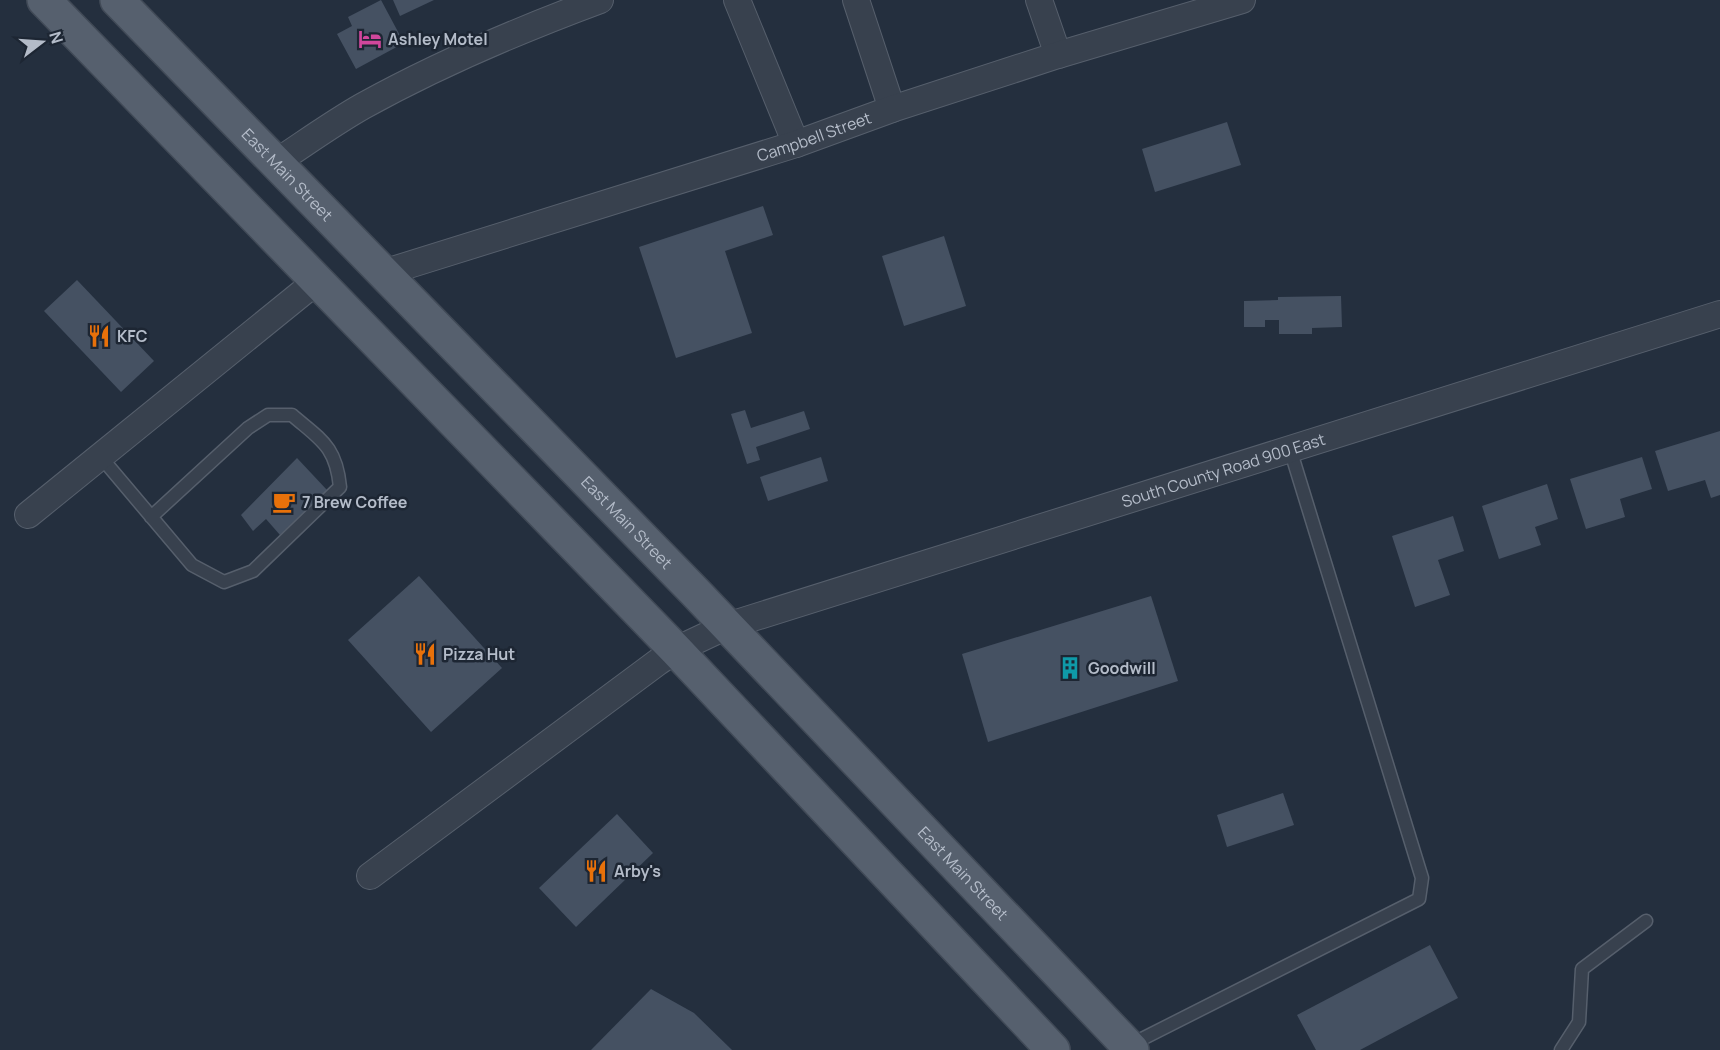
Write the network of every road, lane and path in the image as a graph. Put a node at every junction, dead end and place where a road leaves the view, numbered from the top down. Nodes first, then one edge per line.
1 (44, 0) edge
2 (117, 0) edge
3 (600, 0) edge
4 (737, 0) edge
5 (856, 0) edge
6 (1039, 0) edge
7 (1242, 0) edge
8 (1058, 55) junction
9 (892, 109) junction
10 (796, 144) junction
11 (275, 163) junction
12 (383, 273) junction
13 (318, 280) junction
14 (1720, 314) edge
15 (1290, 449) junction
16 (100, 456) junction
17 (28, 515) dead end
18 (151, 517) junction
19 (727, 626) junction
20 (676, 650) junction
21 (370, 876) dead end
22 (1646, 921) dead end
23 (1125, 1049) edge
24 (1053, 1050) edge
25 (1561, 1050) edge

1 - 13 main road
2 - 11 main road, East Main Street
3 - 11 street
4 - 10 street
5 - 9 street
6 - 8 street
7 - 8 street, Campbell Street
8 - 9 street, Campbell Street
9 - 10 street, Campbell Street
10 - 12 street, Campbell Street
11 - 12 main road, East Main Street
12 - 19 main road, East Main Street
13 - 16 street
13 - 20 main road
14 - 15 street, South County Road 900 East
15 - 19 street, South County Road 900 East
15 - 23 lane
16 - 17 street
16 - 18 lane
18 - 18 lane
19 - 20 street, South County Road 900 East
19 - 23 main road, East Main Street
20 - 21 street, South County Road 900 East
20 - 24 main road
22 - 25 lane

